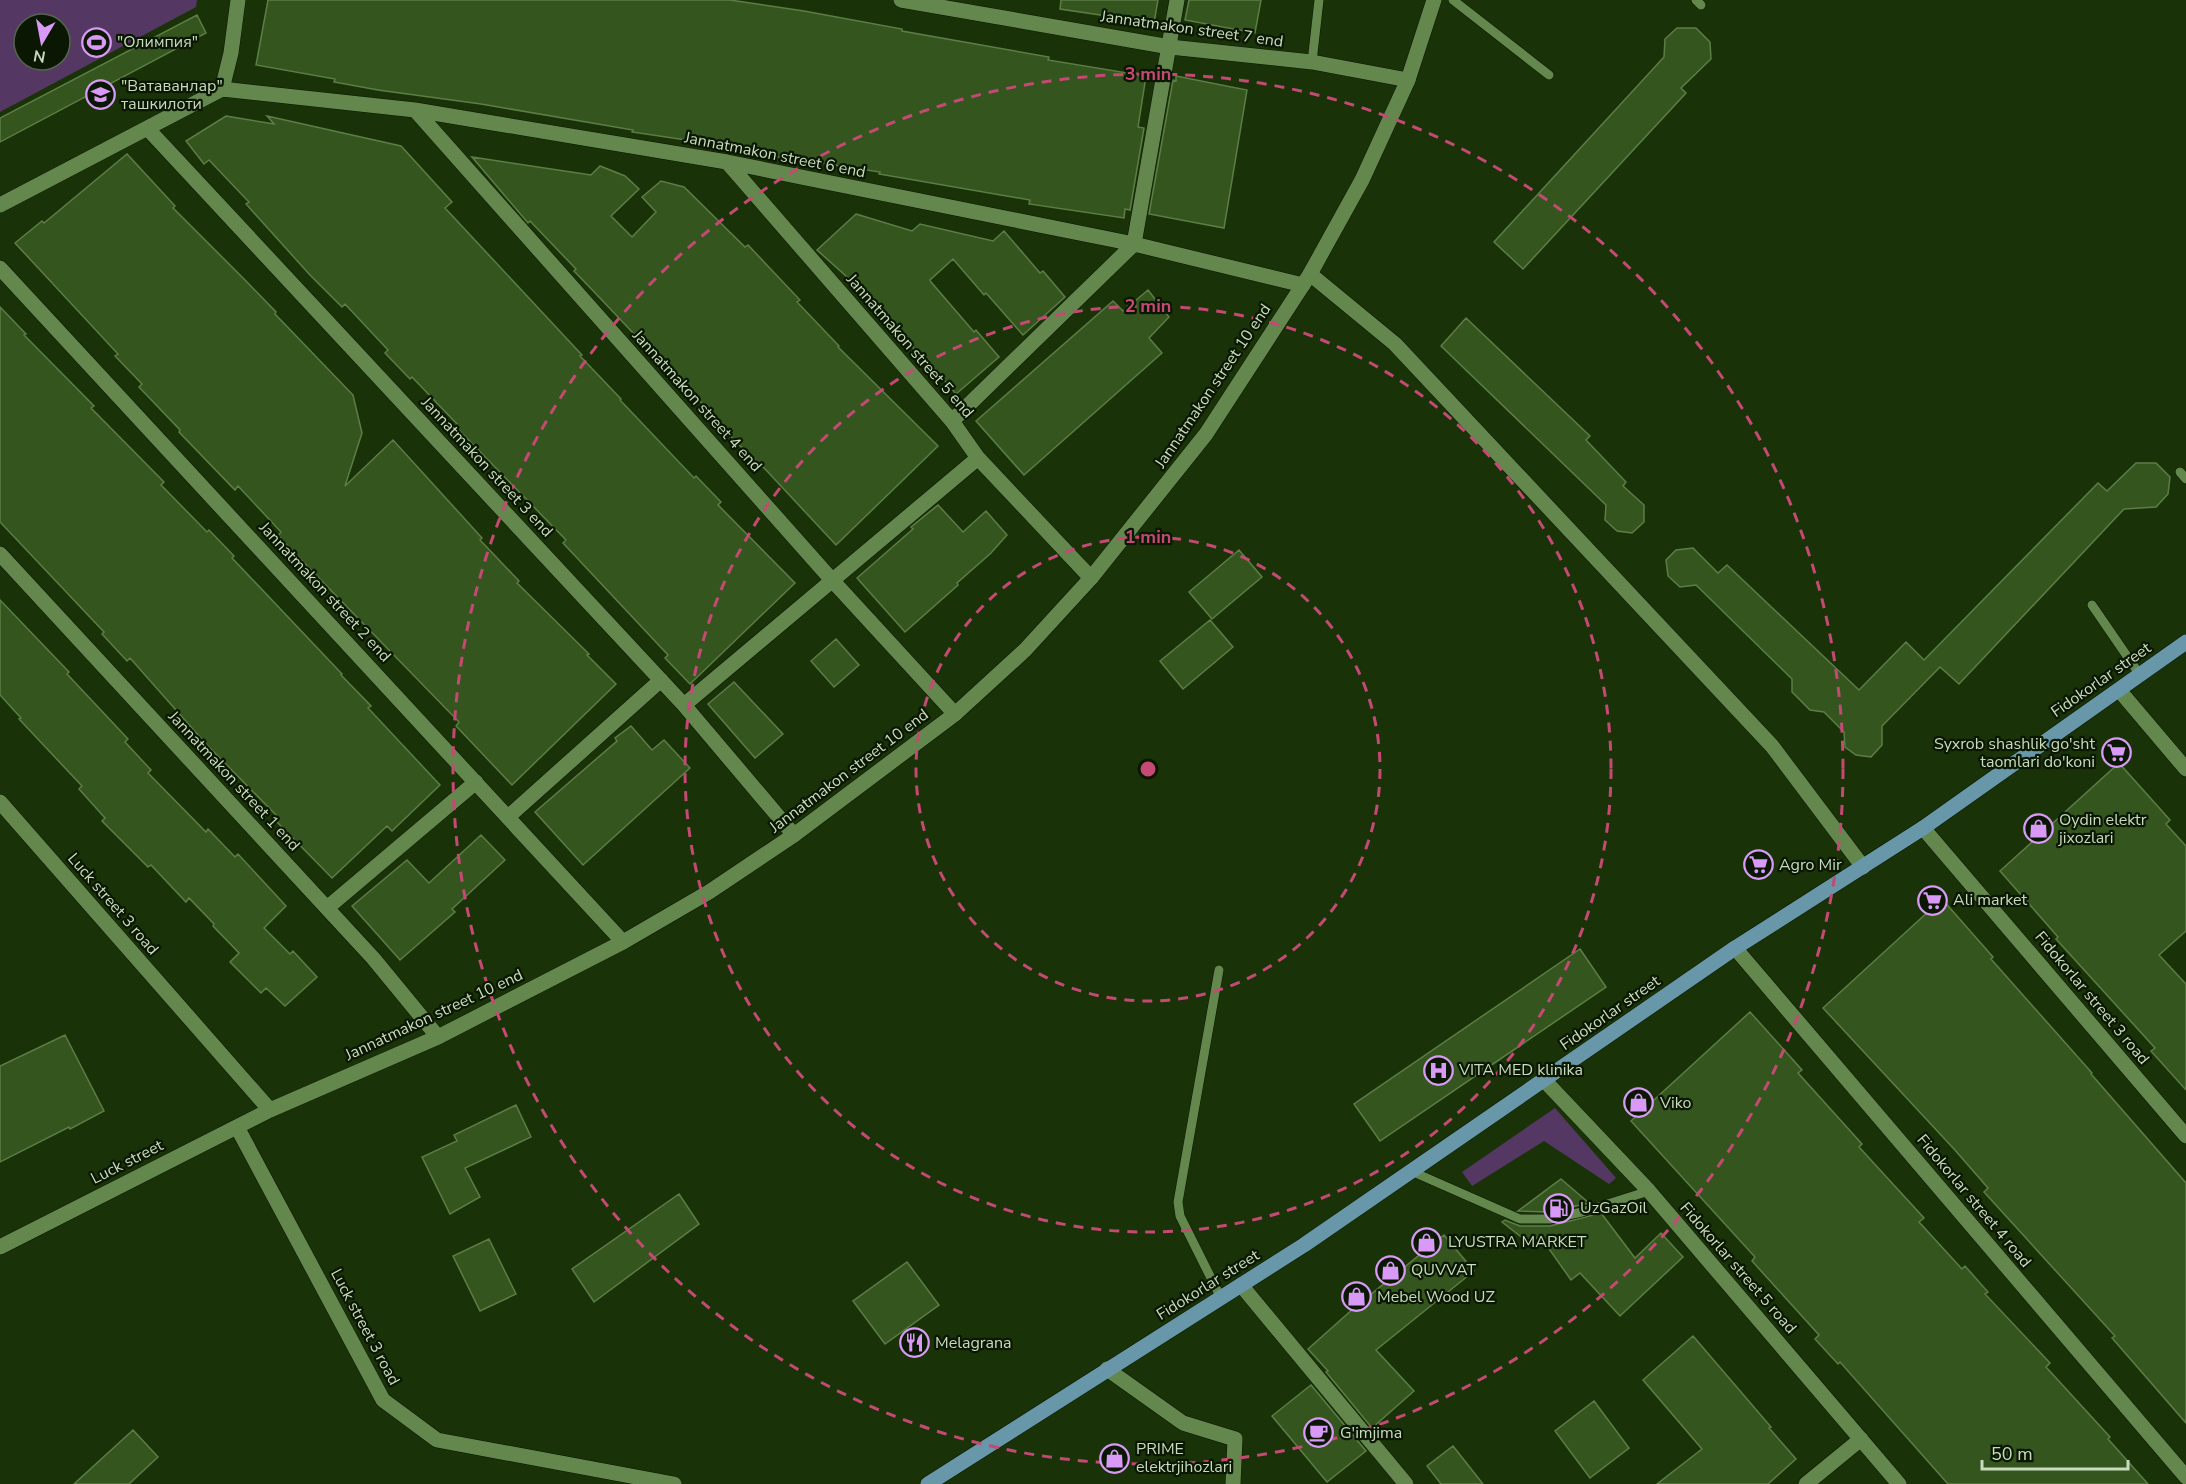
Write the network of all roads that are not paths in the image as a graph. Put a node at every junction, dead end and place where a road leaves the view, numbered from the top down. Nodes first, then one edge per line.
1 (238, 0) edge
2 (901, 0) edge
3 (1178, 0) edge
4 (1318, 0) edge
5 (1434, 0) edge
6 (1454, 0) edge
7 (1170, 47) junction
8 (1312, 62) junction
9 (1549, 75) dead end
10 (1408, 80) junction
11 (222, 89) junction
12 (415, 110) junction
13 (147, 128) junction
14 (727, 162) junction
15 (0, 205) edge
16 (1134, 244) junction
17 (0, 267) edge
18 (1307, 279) junction
19 (952, 421) junction
20 (978, 458) junction
21 (0, 554) edge
22 (1091, 578) junction
23 (831, 579) junction
24 (2092, 605) dead end
25 (2186, 642) edge
26 (2140, 675) junction
27 (661, 680) junction
28 (2119, 690) junction
29 (684, 705) junction
30 (955, 714) junction
31 (2186, 769) edge
32 (476, 782) junction
33 (0, 802) edge
34 (508, 817) junction
35 (1923, 828) junction
36 (794, 836) junction
37 (1863, 867) junction
38 (327, 908) junction
39 (623, 942) junction
40 (1735, 948) junction
41 (1219, 970) dead end
42 (438, 1036) junction
43 (1544, 1080) junction
44 (270, 1110) junction
45 (237, 1127) junction
46 (2186, 1136) edge
47 (1411, 1172) junction
48 (1649, 1191) junction
49 (0, 1247) edge
50 (1241, 1285) junction
51 (1221, 1298) junction
52 (1107, 1369) junction
53 (1861, 1439) junction
54 (2186, 1477) edge
55 (674, 1484) edge
56 (928, 1484) edge
57 (1233, 1484) edge
58 (1406, 1484) edge
59 (1806, 1484) edge
60 (1899, 1484) edge

1 - 11 street
2 - 7 street, Jannatmakon street 7 end
3 - 7 street
4 - 8 lane
5 - 10 street, Jannatmakon street 10 end
6 - 9 lane
7 - 8 street, Jannatmakon street 7 end
7 - 16 street
8 - 10 street, Jannatmakon street 7 end
10 - 18 street, Jannatmakon street 10 end
11 - 12 street, Jannatmakon street 6 end
11 - 13 street
12 - 14 street, Jannatmakon street 6 end
12 - 23 street, Jannatmakon street 4 end
13 - 15 street
13 - 27 street, Jannatmakon street 3 end
14 - 16 street, Jannatmakon street 6 end
14 - 19 street, Jannatmakon street 5 end
16 - 18 street, Jannatmakon street 6 end
16 - 19 street
17 - 32 street, Jannatmakon street 2 end
18 - 22 street, Jannatmakon street 10 end
18 - 37 street
19 - 20 street, Jannatmakon street 5 end
20 - 22 street, Jannatmakon street 5 end
20 - 23 street
21 - 38 street, Jannatmakon street 1 end
22 - 30 street, Jannatmakon street 10 end
23 - 29 street
23 - 30 street, Jannatmakon street 4 end
24 - 26 lane
25 - 26 main road, Fidokorlar street
26 - 28 main road, Fidokorlar street
27 - 29 street, Jannatmakon street 3 end
27 - 34 street
28 - 31 street
28 - 35 main road, Fidokorlar street
29 - 36 street, Jannatmakon street 3 end
30 - 36 street, Jannatmakon street 10 end
32 - 34 street, Jannatmakon street 2 end
32 - 38 street
33 - 44 street, Luck street 3 road
34 - 39 street, Jannatmakon street 2 end
35 - 37 main road, Fidokorlar street
35 - 46 street, Fidokorlar street 3 road
36 - 39 street, Jannatmakon street 10 end
37 - 40 main road, Fidokorlar street
38 - 42 street, Jannatmakon street 1 end
39 - 42 street, Jannatmakon street 10 end
40 - 43 main road, Fidokorlar street
40 - 54 street, Fidokorlar street 4 road
41 - 51 lane
42 - 44 street, Jannatmakon street 10 end
43 - 47 main road, Fidokorlar street
43 - 48 street, Fidokorlar street 5 road
44 - 45 street, Luck street
45 - 49 street, Luck street
45 - 55 street, Luck street 3 road
47 - 48 lane
47 - 50 main road, Fidokorlar street
48 - 53 street, Fidokorlar street 5 road
50 - 51 main road, Fidokorlar street
50 - 58 street
51 - 52 main road, Fidokorlar street
52 - 56 main road, Fidokorlar street
52 - 57 street
53 - 59 street
53 - 60 street, Fidokorlar street 5 road

